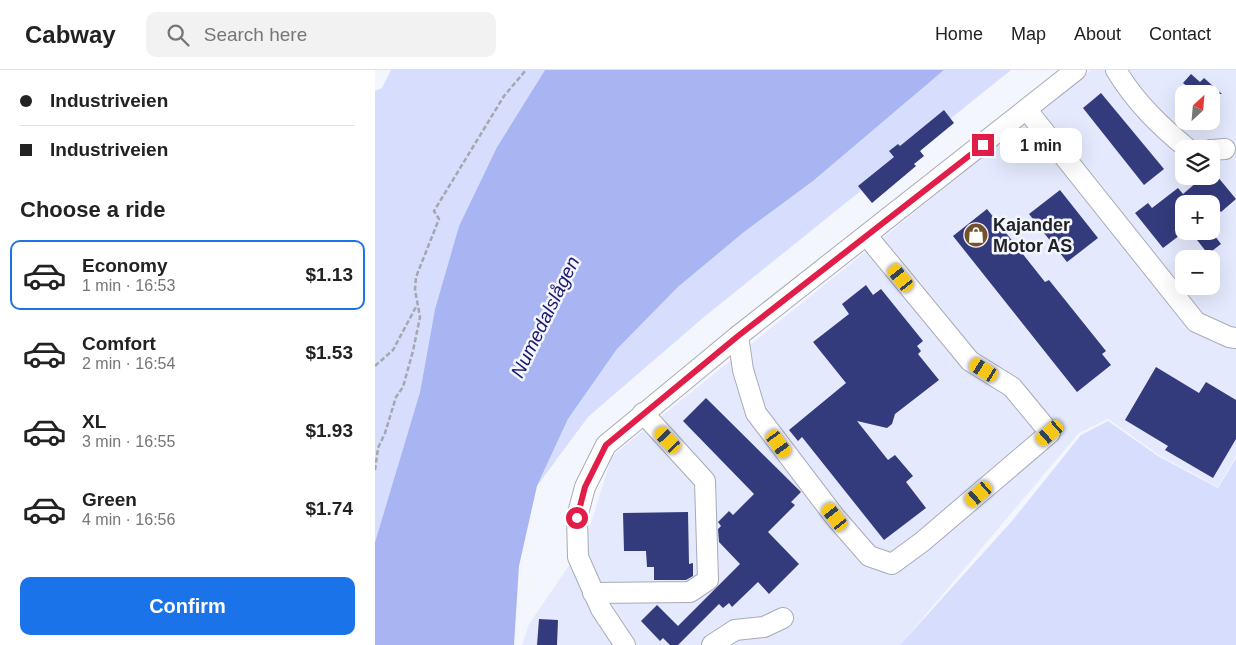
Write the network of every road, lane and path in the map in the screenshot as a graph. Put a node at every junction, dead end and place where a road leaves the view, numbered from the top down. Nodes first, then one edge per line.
1 (526, 70) edge
2 (1076, 70) edge
3 (1116, 70) edge
4 (1027, 110) junction
5 (1177, 140) edge
6 (867, 236) junction
7 (418, 303) junction
8 (738, 336) junction
9 (1236, 338) edge
10 (375, 366) edge
11 (643, 413) junction
12 (375, 470) edge
13 (593, 593) junction
14 (783, 618) dead end
15 (625, 645) edge
16 (712, 645) edge

1 - 7 path
2 - 4 street
3 - 5 street
4 - 6 street
4 - 9 street
6 - 8 street
6 - 8 street
7 - 10 path
7 - 12 path
8 - 11 street
11 - 13 street
11 - 13 street
13 - 15 street
14 - 16 street

